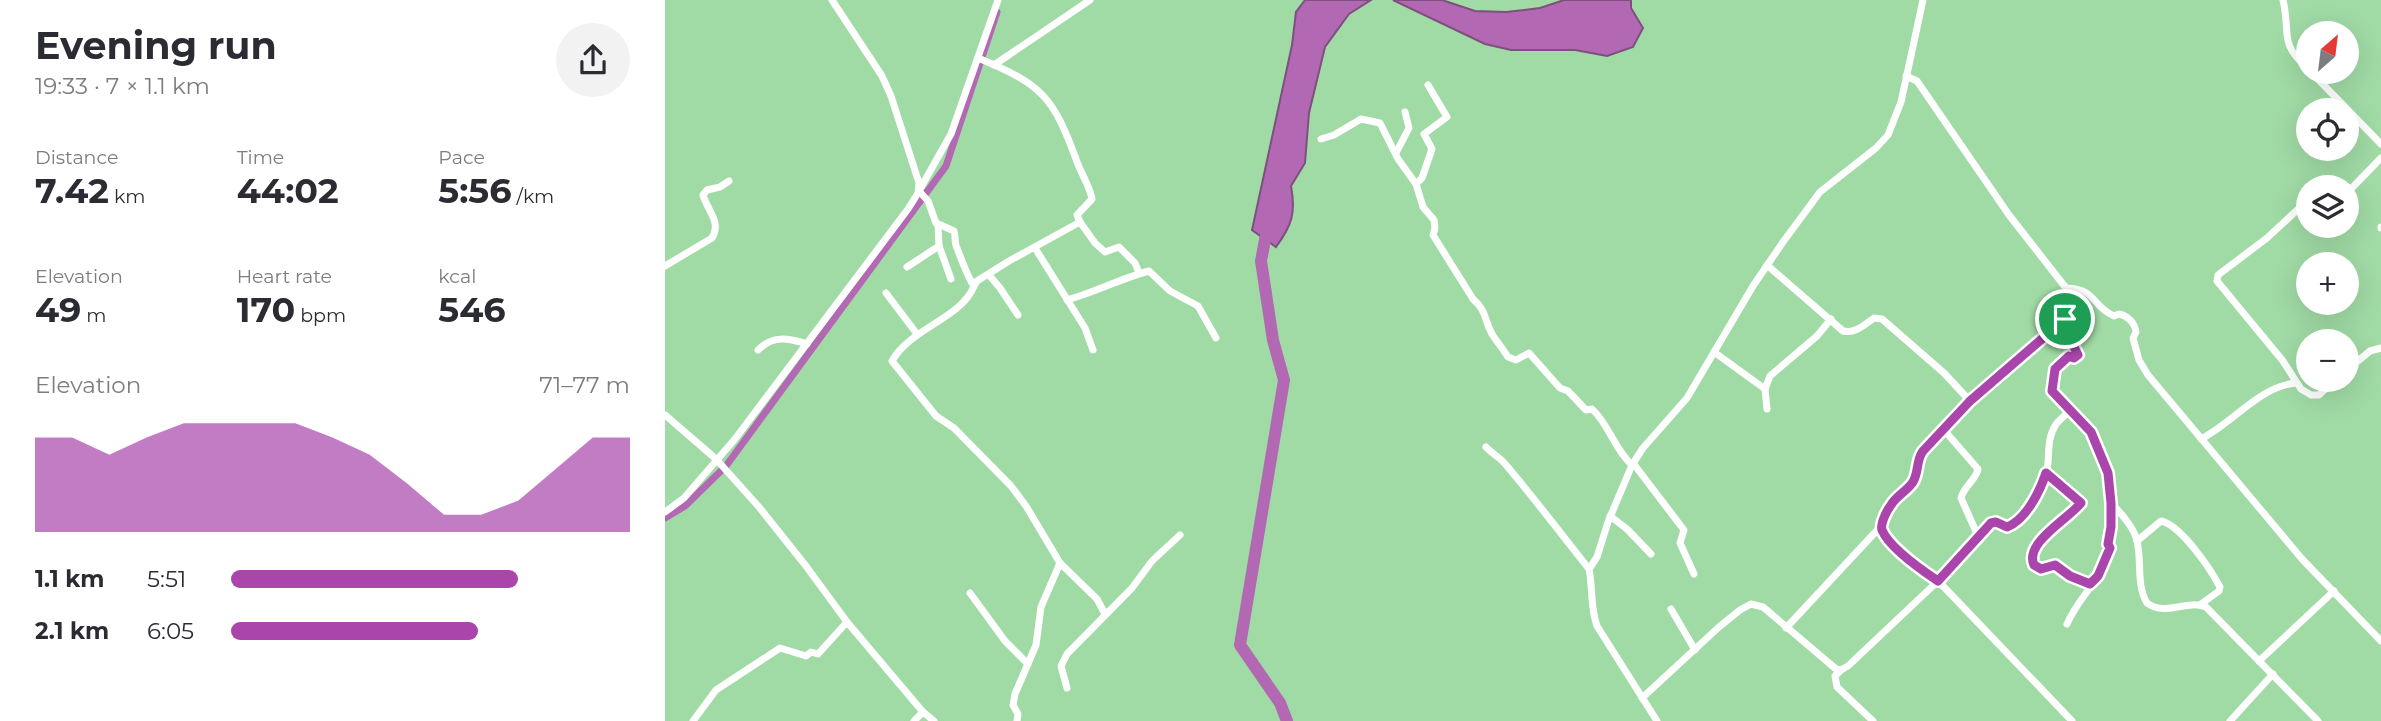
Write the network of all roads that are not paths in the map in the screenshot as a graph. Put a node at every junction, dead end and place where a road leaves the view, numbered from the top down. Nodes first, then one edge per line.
1 (832, 0) edge
2 (998, 0) edge
3 (1090, 0) edge
4 (1923, 0) edge
5 (2283, 0) edge
6 (2296, 58) edge
7 (979, 59) junction
8 (992, 64) junction
9 (1909, 77) junction
10 (2323, 84) edge
11 (1428, 85) dead end
12 (1405, 112) dead end
13 (1321, 139) dead end
14 (2381, 144) edge
15 (1396, 153) junction
16 (2381, 158) edge
17 (729, 181) dead end
18 (2359, 181) edge
19 (1416, 184) junction
20 (921, 194) junction
21 (2296, 211) edge
22 (1080, 222) junction
23 (938, 225) junction
24 (939, 246) junction
25 (1035, 248) junction
26 (1770, 266) junction
27 (665, 267) edge
28 (907, 267) dead end
29 (1139, 273) junction
30 (989, 275) junction
31 (951, 279) dead end
32 (974, 286) junction
33 (2066, 288) junction
34 (886, 293) dead end
35 (1067, 300) junction
36 (1018, 315) dead end
37 (1831, 319) junction
38 (2065, 319) junction
39 (917, 334) junction
40 (1216, 338) dead end
41 (807, 344) junction
42 (2381, 348) edge
43 (758, 350) dead end
44 (1093, 350) dead end
45 (1717, 354) junction
46 (2359, 360) edge
47 (2296, 381) edge
48 (2296, 383) edge
49 (1765, 389) junction
50 (2305, 392) edge
51 (2323, 392) edge
52 (1970, 401) junction
53 (1766, 409) dead end
54 (2071, 410) junction
55 (665, 415) edge
56 (1944, 430) junction
57 (2201, 439) junction
58 (1486, 447) dead end
59 (718, 461) junction
60 (1635, 465) junction
61 (2046, 473) junction
62 (2111, 503) junction
63 (665, 512) edge
64 (1613, 518) junction
65 (1882, 525) junction
66 (1180, 535) dead end
67 (1978, 536) junction
68 (2137, 541) junction
69 (1651, 554) dead end
70 (1060, 563) junction
71 (1589, 569) junction
72 (1694, 574) dead end
73 (1938, 581) junction
74 (2090, 584) junction
75 (2334, 591) junction
76 (970, 593) dead end
77 (2201, 604) junction
78 (1671, 609) dead end
79 (1105, 614) junction
80 (847, 622) junction
81 (2067, 624) dead end
82 (1786, 628) junction
83 (2381, 641) edge
84 (1695, 650) junction
85 (2259, 661) junction
86 (1028, 664) junction
87 (1840, 670) junction
88 (2273, 674) junction
89 (1067, 688) dead end
90 (1645, 696) junction
91 (923, 712) junction
92 (693, 721) edge
93 (913, 721) edge
94 (934, 721) edge
95 (1017, 721) edge
96 (1657, 721) edge
97 (1873, 721) edge
98 (2072, 721) edge
99 (2230, 721) edge
100 (2318, 721) edge

1 - 20 street
2 - 7 street
3 - 8 street
4 - 9 street
5 - 6 street
7 - 8 street
7 - 20 street
8 - 22 street
9 - 26 street
9 - 33 street
10 - 14 street
11 - 19 street
12 - 15 street
13 - 15 street
15 - 19 street
16 - 18 street
17 - 27 street
19 - 60 street
20 - 23 street
20 - 41 street
21 - 47 street
22 - 25 street
22 - 29 street
23 - 24 street
23 - 32 street
24 - 28 street
24 - 31 street
25 - 30 street
25 - 35 street
26 - 37 street
26 - 45 street
29 - 35 street
29 - 40 street
30 - 32 street
30 - 36 street
32 - 39 street
33 - 38 street
33 - 57 street
34 - 39 street
35 - 44 street
37 - 49 street
37 - 52 street
38 - 52 street
38 - 54 street
39 - 70 street
41 - 43 street
41 - 59 street
42 - 46 street
45 - 49 street
45 - 60 street
48 - 57 street
49 - 53 street
50 - 51 street
52 - 56 street
54 - 61 street
54 - 62 street
55 - 59 street
56 - 65 street
56 - 67 street
57 - 75 street
58 - 71 street
59 - 63 street
59 - 80 street
60 - 64 street
60 - 72 street
61 - 67 street
61 - 74 street
62 - 68 street
62 - 74 street
64 - 69 street
64 - 71 street
65 - 73 street
65 - 82 street
66 - 79 street
67 - 73 street
68 - 77 street
68 - 77 street
70 - 79 street
70 - 86 street
71 - 90 street
73 - 87 street
73 - 98 street
74 - 81 street
75 - 83 street
75 - 85 street
76 - 86 street
77 - 85 street
78 - 84 street
79 - 89 street
80 - 91 street
80 - 92 street
82 - 84 street
82 - 87 street
84 - 90 street
85 - 88 street
86 - 95 street
87 - 97 street
88 - 99 street
88 - 100 street
90 - 96 street
91 - 93 street
91 - 94 street

